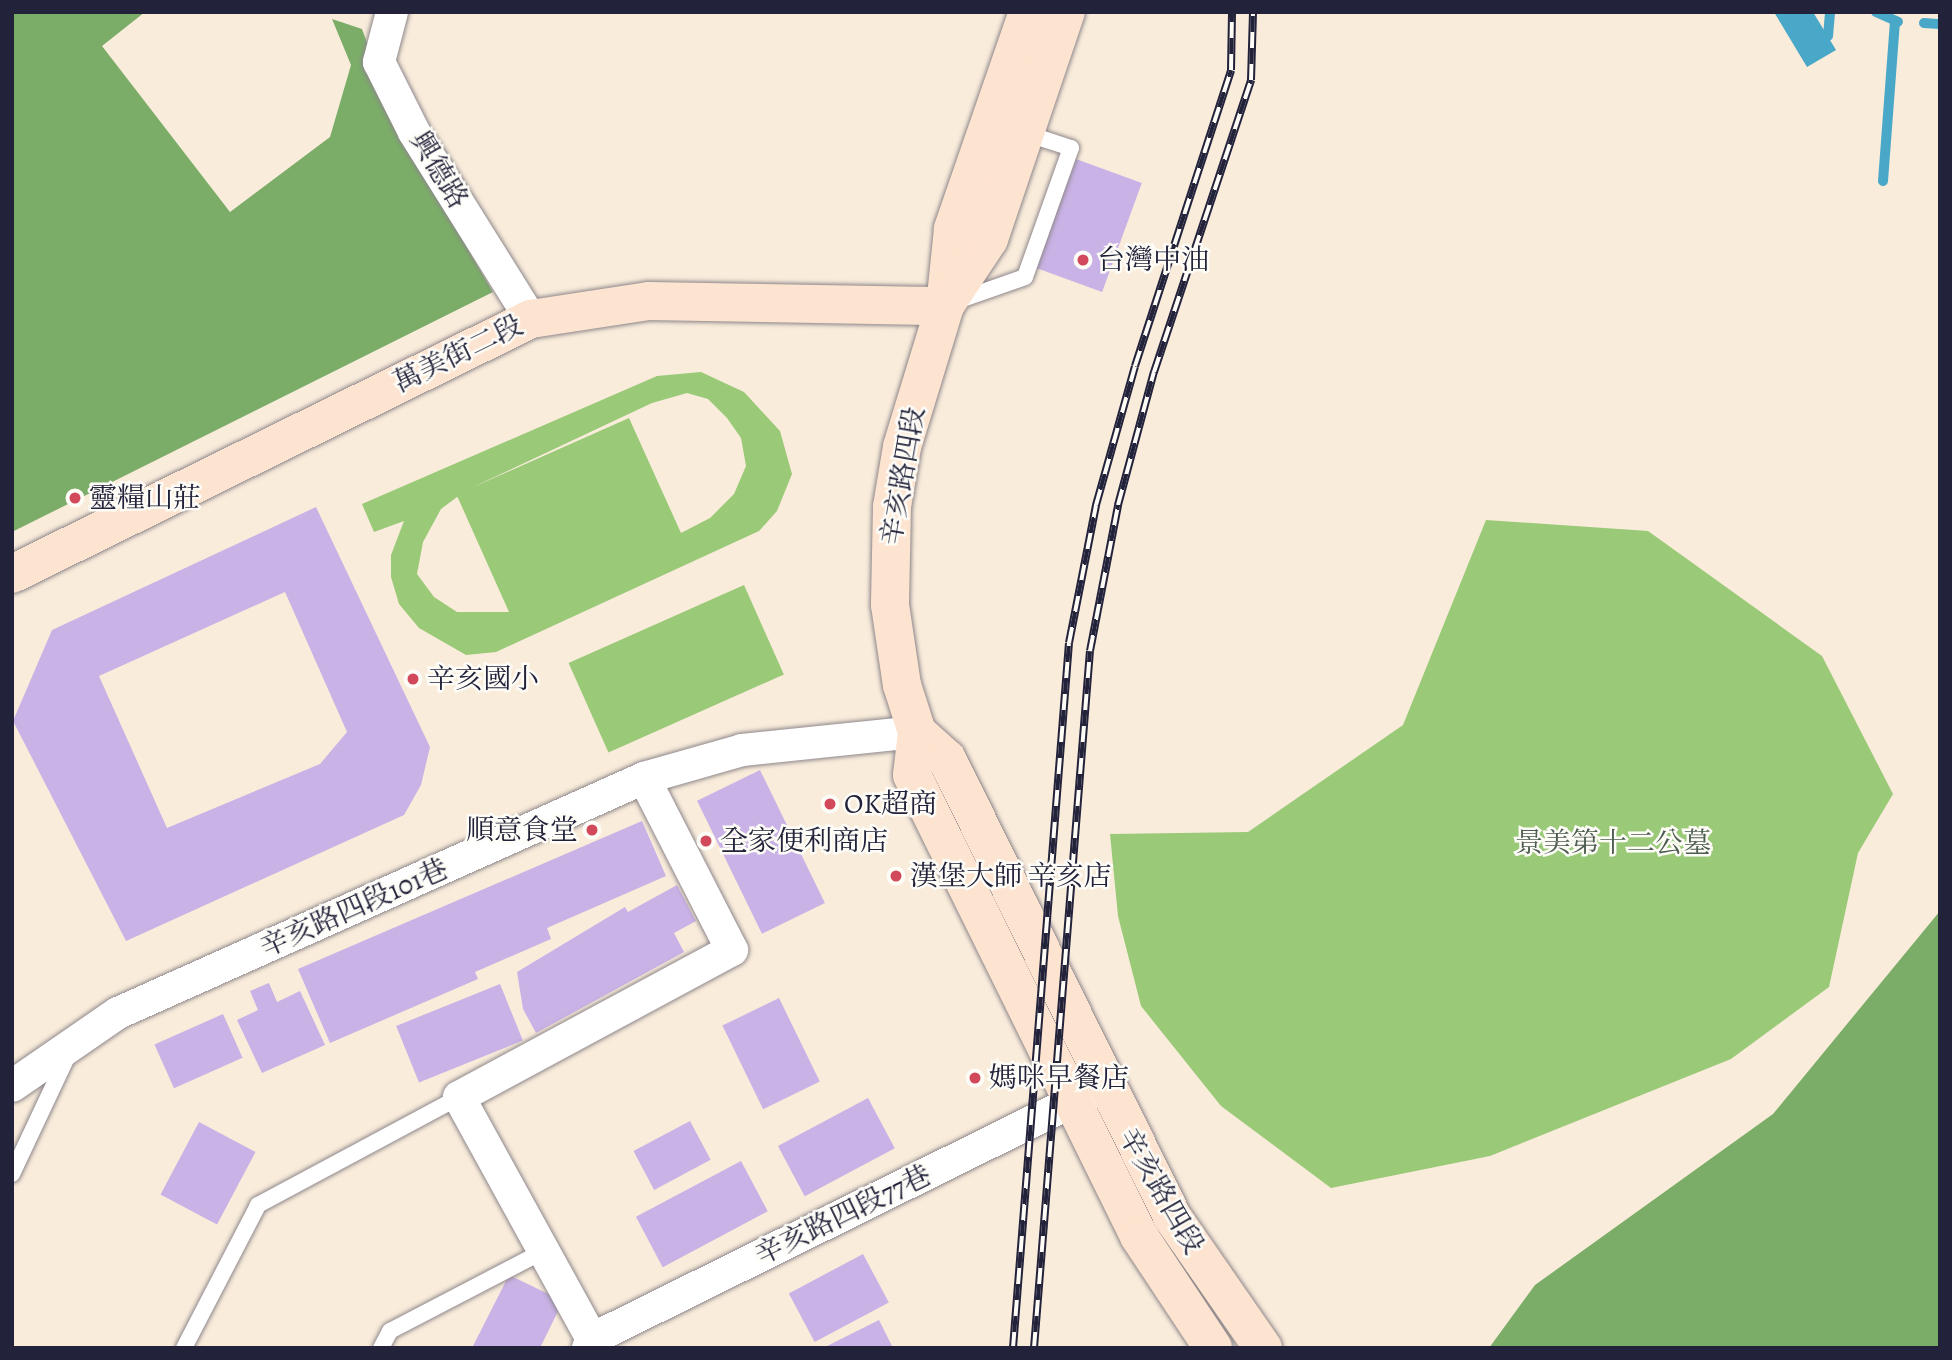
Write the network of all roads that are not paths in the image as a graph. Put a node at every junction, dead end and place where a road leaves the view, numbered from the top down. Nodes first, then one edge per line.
1 (391, 12) edge
2 (1028, 12) edge
3 (1066, 12) edge
4 (1025, 133) junction
5 (945, 306) junction
6 (531, 318) junction
7 (12, 574) edge
8 (917, 732) junction
9 (644, 778) junction
10 (74, 1042) junction
11 (12, 1086) edge
12 (1087, 1095) junction
13 (459, 1097) junction
14 (12, 1174) edge
15 (544, 1251) junction
16 (590, 1343) edge
17 (184, 1348) edge
18 (381, 1348) edge
19 (1213, 1348) edge
20 (1263, 1348) edge

1 - 6 street, 興德路
2 - 5 main road, 辛亥路四段
3 - 4 main road, 辛亥路四段
4 - 5 main road, 辛亥路四段
4 - 5 lane
5 - 6 main road, 萬美街二段
5 - 8 main road, 辛亥路四段
6 - 7 main road, 萬美街二段
8 - 9 street, 辛亥路四段101巷
8 - 12 main road, 辛亥路四段
9 - 10 street, 辛亥路四段101巷
9 - 13 street
10 - 11 street, 辛亥路四段101巷
10 - 14 lane
12 - 16 street, 辛亥路四段77巷
12 - 19 main road, 辛亥路四段
12 - 20 main road, 辛亥路四段
13 - 15 street
13 - 17 lane
15 - 16 street
15 - 18 lane

